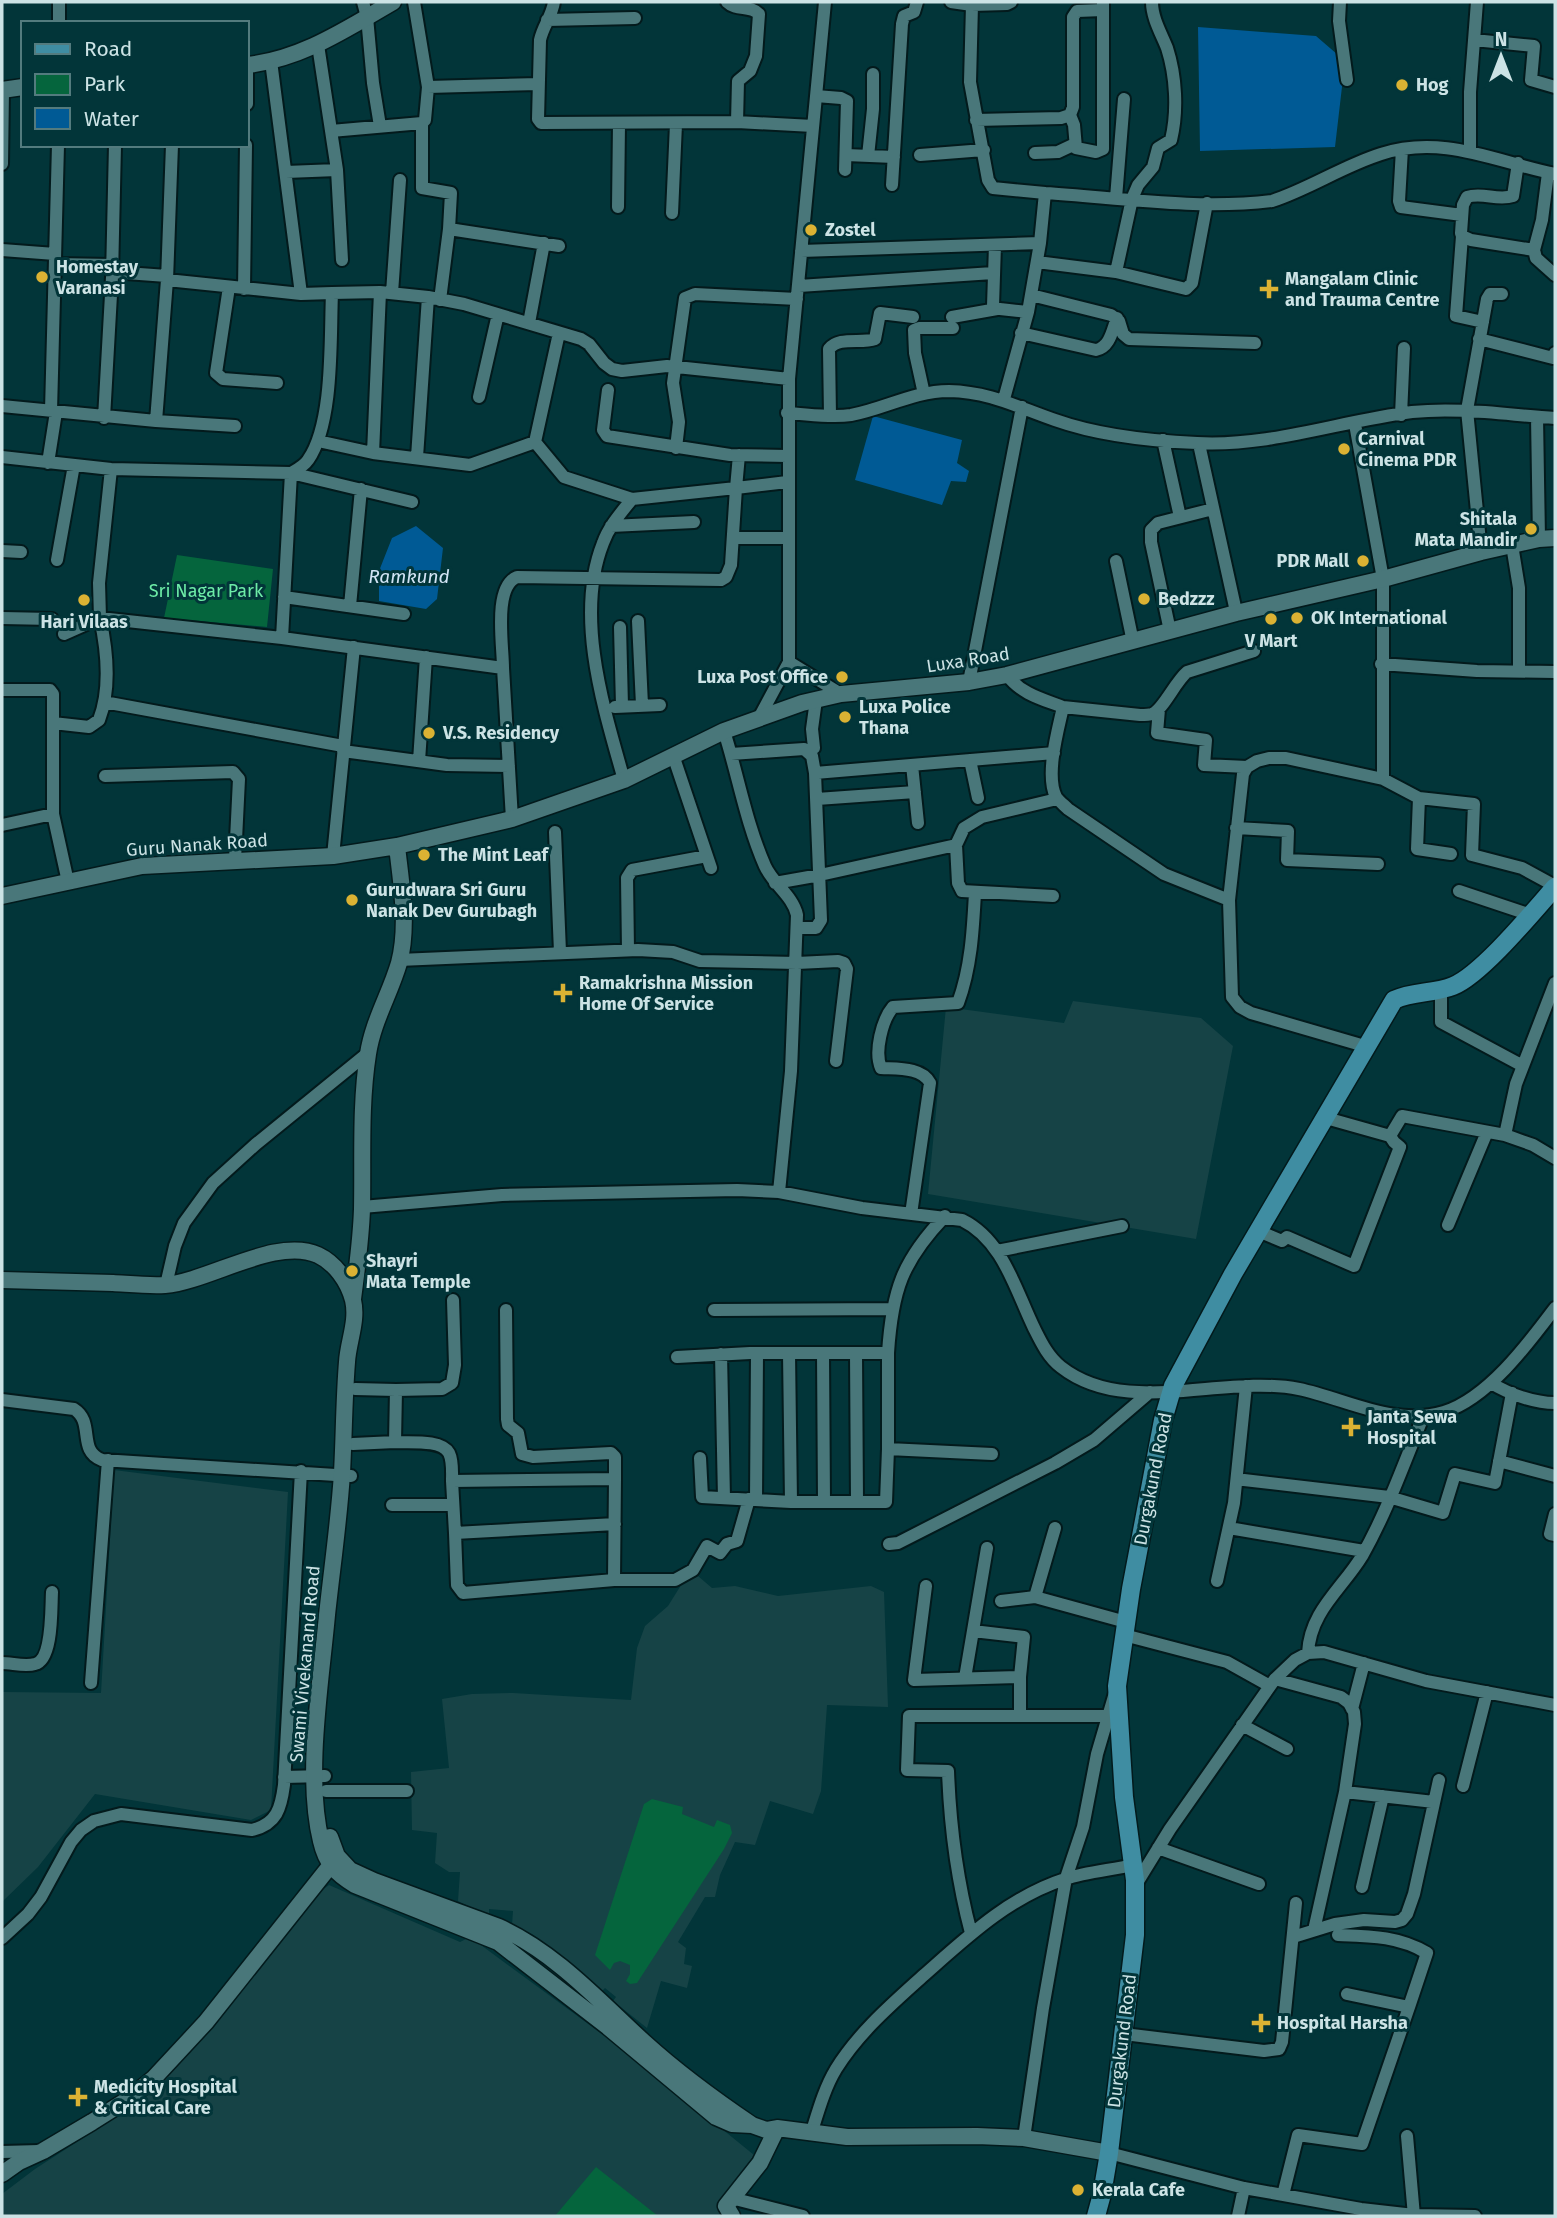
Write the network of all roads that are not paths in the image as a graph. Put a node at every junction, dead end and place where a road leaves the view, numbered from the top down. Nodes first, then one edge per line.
1 (59, 2) edge
2 (393, 2) edge
3 (414, 2) edge
4 (554, 2) edge
5 (727, 2) edge
6 (825, 2) edge
7 (917, 2) edge
8 (951, 2) edge
9 (1011, 2) edge
10 (1152, 2) edge
11 (1340, 2) edge
12 (1477, 2) edge
13 (972, 5) junction
14 (1103, 6) edge
15 (365, 9) edge
16 (635, 18) dead end
17 (547, 20) junction
18 (59, 21) edge
19 (1474, 40) junction
20 (318, 45) junction
21 (271, 61) junction
22 (248, 65) edge
23 (873, 74) dead end
24 (1347, 80) dead end
25 (538, 84) junction
26 (21, 87) edge
27 (428, 87) junction
28 (1555, 87) edge
29 (3, 90) edge
30 (816, 96) junction
31 (1124, 99) dead end
32 (1070, 115) junction
33 (976, 120) junction
34 (737, 121) junction
35 (422, 122) junction
36 (619, 124) junction
37 (676, 124) junction
38 (380, 126) junction
39 (813, 126) junction
40 (331, 131) junction
41 (1075, 144) junction
42 (58, 147) edge
43 (115, 147) edge
44 (172, 147) edge
45 (246, 147) edge
46 (1402, 149) junction
47 (984, 150) junction
48 (1470, 151) junction
49 (1035, 153) dead end
50 (846, 155) junction
51 (920, 155) dead end
52 (868, 156) junction
53 (894, 157) junction
54 (1518, 163) junction
55 (2, 164) edge
56 (337, 170) junction
57 (845, 170) dead end
58 (286, 172) junction
59 (1552, 173) edge
60 (400, 180) dead end
61 (892, 185) dead end
62 (1045, 192) junction
63 (1116, 198) junction
64 (1132, 199) junction
65 (1207, 203) junction
66 (618, 207) dead end
67 (672, 213) dead end
68 (1462, 215) junction
69 (449, 229) junction
70 (1462, 236) junction
71 (544, 243) junction
72 (1040, 243) junction
73 (995, 245) junction
74 (559, 246) dead end
75 (2, 250) edge
76 (1534, 250) junction
77 (802, 251) junction
78 (55, 259) junction
79 (342, 260) dead end
80 (1037, 262) junction
81 (112, 268) junction
82 (1116, 272) junction
83 (993, 273) junction
84 (1555, 275) edge
85 (167, 278) junction
86 (229, 287) junction
87 (244, 289) junction
88 (332, 293) junction
89 (386, 293) junction
90 (798, 293) junction
91 (302, 294) junction
92 (1502, 294) dead end
93 (1031, 295) junction
94 (434, 299) junction
95 (997, 309) junction
96 (1028, 312) junction
97 (498, 314) junction
98 (913, 317) dead end
99 (1117, 318) junction
100 (1483, 322) junction
101 (529, 323) junction
102 (559, 332) junction
103 (1021, 333) junction
104 (1479, 339) junction
105 (1255, 343) dead end
106 (1404, 348) dead end
107 (1555, 353) edge
108 (674, 366) junction
109 (789, 379) junction
110 (277, 383) dead end
111 (608, 390) dead end
112 (924, 394) junction
113 (480, 397) dead end
114 (1004, 399) junction
115 (2, 406) edge
116 (1022, 407) junction
117 (53, 411) junction
118 (1467, 411) junction
119 (787, 413) junction
120 (1401, 415) junction
121 (830, 416) junction
122 (1537, 416) junction
123 (104, 418) junction
124 (1555, 418) edge
125 (156, 421) junction
126 (1355, 424) junction
127 (234, 426) dead end
128 (1163, 440) junction
129 (317, 442) junction
130 (535, 442) junction
131 (1199, 444) junction
132 (676, 448) junction
133 (373, 453) junction
134 (738, 455) junction
135 (787, 456) junction
136 (2, 457) edge
137 (416, 457) junction
138 (48, 463) junction
139 (74, 465) junction
140 (111, 469) junction
141 (291, 473) junction
142 (787, 482) junction
143 (736, 488) junction
144 (361, 489) junction
145 (632, 499) junction
146 (412, 502) dead end
147 (1213, 509) junction
148 (1180, 517) junction
149 (694, 522) dead end
150 (611, 526) junction
151 (1547, 535) edge
152 (733, 538) junction
153 (788, 538) junction
154 (1512, 545) junction
155 (1481, 549) junction
156 (2, 551) edge
157 (21, 552) dead end
158 (57, 560) dead end
159 (1116, 561) dead end
160 (1382, 575) junction
161 (593, 578) junction
162 (284, 597) junction
163 (350, 606) junction
164 (1235, 607) junction
165 (404, 614) dead end
166 (2, 618) edge
167 (100, 618) junction
168 (52, 620) dead end
169 (638, 621) dead end
170 (620, 627) dead end
171 (1169, 628) junction
172 (64, 634) dead end
173 (282, 638) junction
174 (1132, 638) junction
175 (354, 647) junction
176 (1254, 651) dead end
177 (426, 657) junction
178 (789, 662) junction
179 (1381, 664) junction
180 (503, 668) junction
181 (1519, 671) junction
182 (1555, 672) edge
183 (1007, 675) junction
184 (969, 679) junction
185 (2, 690) edge
186 (841, 694) junction
187 (816, 700) junction
188 (104, 702) junction
189 (642, 705) junction
190 (660, 705) dead end
191 (622, 706) junction
192 (1063, 706) junction
193 (604, 707) junction
194 (1159, 709) junction
195 (759, 718) junction
196 (53, 723) junction
197 (723, 731) junction
198 (814, 748) dead end
199 (343, 749) junction
200 (1055, 753) junction
201 (731, 754) junction
202 (673, 755) junction
203 (970, 760) junction
204 (419, 761) junction
205 (912, 765) junction
206 (509, 766) junction
207 (1247, 767) junction
208 (815, 773) junction
209 (105, 776) dead end
210 (1383, 779) junction
211 (624, 780) junction
212 (915, 792) junction
213 (978, 798) dead end
214 (1419, 798) junction
215 (817, 799) junction
216 (1057, 799) junction
217 (53, 814) junction
218 (512, 819) junction
219 (918, 822) dead end
220 (2, 825) edge
221 (1236, 828) junction
222 (555, 831) dead end
223 (956, 845) junction
224 (397, 846) junction
225 (1451, 854) dead end
226 (332, 856) junction
227 (235, 860) junction
228 (1378, 864) dead end
229 (820, 876) junction
230 (68, 882) junction
231 (775, 883) junction
232 (1555, 886) edge
233 (1459, 891) dead end
234 (975, 893) junction
235 (2, 896) edge
236 (1053, 896) dead end
237 (1229, 900) junction
238 (1531, 915) junction
239 (798, 928) junction
240 (628, 950) junction
241 (560, 952) junction
242 (399, 960) junction
243 (797, 963) junction
244 (1555, 982) edge
245 (1441, 989) junction
246 (1368, 1047) junction
247 (368, 1053) junction
248 (836, 1061) dead end
249 (1523, 1066) junction
250 (1326, 1118) junction
251 (1487, 1132) junction
252 (1505, 1135) junction
253 (1390, 1136) junction
254 (1555, 1158) edge
255 (779, 1192) junction
256 (362, 1207) junction
257 (911, 1214) junction
258 (945, 1216) junction
259 (1448, 1225) dead end
260 (1122, 1226) dead end
261 (1258, 1231) junction
262 (997, 1251) junction
263 (2, 1280) edge
264 (166, 1285) junction
265 (453, 1300) dead end
266 (353, 1308) junction
267 (1555, 1308) edge
268 (892, 1309) junction
269 (506, 1310) dead end
270 (714, 1310) dead end
271 (352, 1340) junction
272 (757, 1353) junction
273 (789, 1353) junction
274 (824, 1353) junction
275 (856, 1353) junction
276 (888, 1353) junction
277 (721, 1354) junction
278 (677, 1357) dead end
279 (1491, 1383) junction
280 (1246, 1386) junction
281 (355, 1389) junction
282 (396, 1390) junction
283 (1171, 1390) junction
284 (1150, 1392) junction
285 (1512, 1393) junction
286 (2, 1400) edge
287 (1555, 1403) edge
288 (1423, 1417) junction
289 (395, 1442) junction
290 (353, 1444) junction
291 (888, 1449) junction
292 (992, 1454) dead end
293 (700, 1458) dead end
294 (108, 1460) junction
295 (1500, 1461) junction
296 (302, 1471) junction
297 (346, 1476) junction
298 (1555, 1476) edge
299 (615, 1479) junction
300 (1244, 1480) dead end
301 (452, 1481) junction
302 (1390, 1497) junction
303 (724, 1498) junction
304 (752, 1499) junction
305 (824, 1501) junction
306 (857, 1501) junction
307 (791, 1502) junction
308 (392, 1505) dead end
309 (453, 1505) junction
310 (1555, 1514) edge
311 (615, 1524) junction
312 (1055, 1528) dead end
313 (1228, 1528) junction
314 (454, 1533) junction
315 (1555, 1535) edge
316 (888, 1544) dead end
317 (987, 1548) dead end
318 (1364, 1551) junction
319 (614, 1580) junction
320 (1217, 1581) dead end
321 (926, 1587) dead end
322 (52, 1592) dead end
323 (1035, 1597) junction
324 (1001, 1601) dead end
325 (1125, 1629) junction
326 (973, 1631) junction
327 (1308, 1653) junction
328 (2, 1662) edge
329 (1364, 1663) junction
330 (1020, 1676) junction
331 (965, 1678) junction
332 (1273, 1682) junction
333 (90, 1683) dead end
334 (1117, 1685) junction
335 (1487, 1692) junction
336 (1555, 1705) edge
337 (1352, 1709) junction
338 (1107, 1716) junction
339 (1020, 1717) junction
340 (1242, 1725) junction
341 (1287, 1749) dead end
342 (284, 1777) junction
343 (1439, 1780) dead end
344 (322, 1781) junction
345 (1463, 1786) dead end
346 (407, 1791) dead end
347 (1345, 1792) junction
348 (1382, 1796) junction
349 (1434, 1801) junction
350 (1158, 1848) junction
351 (1133, 1865) junction
352 (330, 1866) junction
353 (1066, 1878) junction
354 (1259, 1884) dead end
355 (1135, 1886) junction
356 (1362, 1887) dead end
357 (1296, 1903) dead end
358 (1314, 1930) junction
359 (971, 1933) junction
360 (1338, 1935) dead end
361 (1293, 1937) junction
362 (2, 1938) edge
363 (1347, 1994) dead end
364 (1409, 2007) junction
365 (1124, 2034) junction
366 (752, 2125) junction
367 (777, 2128) junction
368 (811, 2134) junction
369 (1407, 2137) dead end
370 (1024, 2138) junction
371 (43, 2151) junction
372 (2, 2152) edge
373 (1109, 2153) junction
374 (2, 2174) edge
375 (1244, 2188) junction
376 (1283, 2195) junction
377 (731, 2198) junction
378 (1331, 2210) edge
379 (732, 2216) edge
380 (803, 2216) edge
381 (1096, 2216) edge
382 (1238, 2216) edge
383 (1414, 2216) edge
384 (1475, 2216) edge

1 - 18 street
2 - 15 street
3 - 27 street
4 - 17 street
5 - 34 street
6 - 30 street
7 - 53 street
8 - 13 street
9 - 13 street
10 - 64 street
11 - 24 street
12 - 19 street
13 - 33 street
14 - 32 street
14 - 41 street
15 - 20 street
15 - 38 street
16 - 17 street
17 - 25 street
19 - 28 street
19 - 48 street
20 - 21 street
20 - 40 street
21 - 22 street
21 - 58 street
23 - 52 street
25 - 27 street
25 - 36 street
26 - 29 street
27 - 35 street
29 - 55 street
30 - 39 street
30 - 50 street
31 - 63 street
32 - 33 street
32 - 41 street
33 - 47 street
34 - 37 street
34 - 39 street
35 - 38 street
35 - 69 street
36 - 37 street
36 - 66 street
37 - 67 street
38 - 40 street
39 - 77 street
40 - 56 street
41 - 49 street
42 - 78 street
43 - 81 street
44 - 85 street
45 - 87 street
46 - 48 street
46 - 65 street
46 - 68 street
47 - 51 street
47 - 62 street
48 - 54 street
50 - 52 street
50 - 57 street
52 - 53 street
53 - 61 street
54 - 59 street
54 - 68 street
56 - 58 street
56 - 79 street
58 - 91 street
59 - 76 street
60 - 89 street
62 - 63 street
62 - 72 street
63 - 64 street
64 - 65 street
64 - 82 street
65 - 82 street
68 - 70 street
69 - 71 street
69 - 94 street
70 - 76 street
70 - 100 street
71 - 74 street
71 - 101 street
72 - 73 street
72 - 80 street
73 - 77 street
73 - 83 street
75 - 78 street
76 - 84 street
77 - 90 street
78 - 81 street
78 - 117 street
80 - 82 street
80 - 93 street
81 - 85 street
81 - 123 street
83 - 90 street
83 - 95 street
85 - 86 street
85 - 125 street
86 - 87 street
86 - 110 street
87 - 91 street
88 - 89 street
88 - 91 street
88 - 129 street
89 - 94 street
89 - 133 street
90 - 108 street
90 - 109 street
92 - 100 street
93 - 96 street
93 - 99 street
94 - 97 street
94 - 137 street
95 - 96 street
95 - 112 street
96 - 103 street
97 - 101 street
97 - 113 street
98 - 121 street
99 - 103 street
99 - 105 street
100 - 104 street
101 - 102 street
102 - 108 street
102 - 130 street
103 - 114 street
104 - 107 street
104 - 118 street
106 - 120 street
108 - 109 street
108 - 132 street
109 - 119 street
111 - 132 street
112 - 114 street
112 - 121 street
114 - 116 street
115 - 117 street
116 - 128 street
116 - 184 street
117 - 123 street
117 - 138 street
118 - 120 street
118 - 122 street
118 - 155 street
119 - 121 street
119 - 135 street
120 - 126 street
122 - 124 street
122 - 151 street
123 - 125 street
125 - 127 street
126 - 131 street
126 - 160 street
128 - 131 street
128 - 148 street
129 - 133 street
129 - 141 street
130 - 137 street
130 - 145 street
131 - 147 street
132 - 134 street
133 - 137 street
134 - 135 street
134 - 143 street
135 - 142 street
136 - 138 street
138 - 139 street
139 - 140 street
139 - 158 street
140 - 141 street
140 - 167 street
141 - 144 street
141 - 162 street
142 - 143 street
142 - 153 street
143 - 145 street
143 - 152 street
144 - 146 street
144 - 163 street
145 - 150 street
147 - 148 street
147 - 164 street
148 - 171 street
149 - 150 street
150 - 161 street
151 - 154 street, Luxa Road
151 - 155 street
152 - 153 street
152 - 161 street
153 - 178 street
154 - 155 street, Luxa Road
154 - 181 street
155 - 160 street, Luxa Road
156 - 157 street
159 - 174 street
160 - 164 street
160 - 171 street, Luxa Road
160 - 179 street
161 - 180 street
161 - 193 street
162 - 163 street
162 - 173 street
163 - 165 street
164 - 171 street
166 - 168 street
167 - 172 street
167 - 173 street
167 - 188 street
169 - 189 street
170 - 191 street
171 - 174 street, Luxa Road
173 - 175 street
174 - 183 street, Luxa Road
174 - 184 street
175 - 177 street
175 - 199 street
176 - 194 street
177 - 180 street
177 - 204 street
178 - 186 street
178 - 195 street
179 - 181 street
179 - 210 street
180 - 206 street
181 - 182 street
183 - 184 street, Luxa Road
183 - 192 street
184 - 186 street, Luxa Road
185 - 196 street
186 - 187 street, Luxa Road
187 - 195 street, Luxa Road
187 - 198 street
188 - 196 street
188 - 199 street
189 - 190 street
189 - 191 street
191 - 193 street
192 - 194 street
192 - 200 street
193 - 211 street
194 - 207 street
195 - 197 street, Luxa Road
196 - 217 street
197 - 201 street
197 - 202 street, Luxa Road
199 - 204 street
199 - 226 street
200 - 203 street
200 - 216 street
201 - 208 street
201 - 231 street
202 - 211 street, Luxa Road
202 - 240 street
203 - 205 street
203 - 213 street
204 - 206 street
205 - 208 street
205 - 212 street
206 - 218 street
207 - 210 street
207 - 221 street
208 - 215 street
209 - 227 street
210 - 214 street
211 - 218 street, Luxa Road
212 - 215 street
212 - 219 street
214 - 225 street
214 - 232 street
215 - 229 street
216 - 223 street
216 - 237 street
217 - 220 street
217 - 230 street
218 - 224 street, Luxa Road
221 - 228 street
221 - 237 street
222 - 241 street
223 - 229 street
223 - 234 street
224 - 226 street, Guru Nanak Road
224 - 242 street, Swami Vivekanand Road
226 - 227 street, Guru Nanak Road
227 - 230 street, Guru Nanak Road
229 - 231 street
229 - 239 street
230 - 235 street, Guru Nanak Road
231 - 239 street
232 - 238 main road, Durgakund Road
233 - 238 street
234 - 236 street
234 - 257 street
237 - 246 street
238 - 245 main road, Durgakund Road
239 - 243 street
240 - 241 street
240 - 243 street
241 - 242 street
242 - 247 street, Swami Vivekanand Road
243 - 248 street
243 - 255 street
244 - 249 street
245 - 246 main road, Durgakund Road
245 - 249 street
246 - 250 main road, Durgakund Road
247 - 256 street, Swami Vivekanand Road
247 - 264 street
249 - 252 street
250 - 253 street
250 - 261 main road, Durgakund Road
251 - 252 street
251 - 253 street
251 - 259 street
252 - 254 street
253 - 261 street
255 - 256 street
255 - 257 street
256 - 266 street, Swami Vivekanand Road
257 - 258 street
258 - 262 street
258 - 268 street
260 - 262 street
261 - 283 main road, Durgakund Road
262 - 284 street
263 - 264 street
264 - 266 street
265 - 282 street
266 - 271 street, Swami Vivekanand Road
267 - 279 street
268 - 270 street
268 - 276 street
269 - 299 street
271 - 281 street, Swami Vivekanand Road
271 - 297 street, Swami Vivekanand Road
272 - 273 street
272 - 277 street
272 - 304 street
273 - 274 street
273 - 307 street
274 - 275 street
274 - 305 street
275 - 276 street
275 - 306 street
276 - 291 street
277 - 278 street
277 - 303 street
279 - 285 street
279 - 288 street
280 - 283 street
280 - 288 street
280 - 313 street
281 - 282 street
281 - 290 street, Swami Vivekanand Road
282 - 289 street
283 - 284 street
283 - 325 main road, Durgakund Road
284 - 316 street
285 - 287 street
285 - 295 street
286 - 294 street
288 - 302 street
289 - 290 street
289 - 301 street
290 - 297 street, Swami Vivekanand Road
291 - 292 street
291 - 306 street
293 - 303 street
294 - 296 street
294 - 333 street
295 - 298 street
295 - 302 street
296 - 297 street
296 - 342 street
297 - 344 street, Swami Vivekanand Road
299 - 301 street
299 - 311 street
300 - 302 street
301 - 309 street
302 - 318 street
303 - 304 street
304 - 307 street
304 - 319 street
305 - 306 street
305 - 307 street
308 - 309 street
309 - 314 street
310 - 315 street
311 - 314 street
311 - 319 street
312 - 323 street
313 - 318 street
313 - 320 street
314 - 319 street
317 - 326 street
318 - 327 street
321 - 331 street
322 - 328 street
323 - 324 street
323 - 325 street
325 - 332 street
325 - 334 main road, Durgakund Road
326 - 330 street
326 - 331 street
327 - 329 street
327 - 332 street
329 - 335 street
329 - 337 street
330 - 331 street
330 - 339 street
332 - 337 street
332 - 340 street
334 - 338 street
334 - 351 main road, Durgakund Road
335 - 336 street
335 - 345 street
337 - 347 street
338 - 339 street
338 - 353 street
339 - 359 street
340 - 341 street
340 - 350 street
342 - 344 street
342 - 362 street
343 - 349 street
344 - 346 street
344 - 352 street, Swami Vivekanand Road
344 - 366 street, Swami Vivekanand Road
347 - 348 street
347 - 358 street
348 - 349 street
348 - 356 street
349 - 358 street
350 - 354 street
350 - 355 street
351 - 353 street
351 - 355 main road, Durgakund Road
352 - 366 street
352 - 371 street
353 - 359 street
353 - 370 street
355 - 365 main road, Durgakund Road
357 - 361 street
358 - 361 street
359 - 368 street
360 - 364 street
361 - 365 street
363 - 364 street
364 - 376 street
365 - 373 main road, Durgakund Road
366 - 367 street
367 - 368 street
367 - 377 street
368 - 370 street
369 - 383 street
370 - 373 street
371 - 372 street
371 - 374 street
373 - 375 street
373 - 381 main road, Durgakund Road
375 - 376 street
375 - 382 street
376 - 378 street
377 - 379 street
377 - 380 street
378 - 383 street
383 - 384 street

